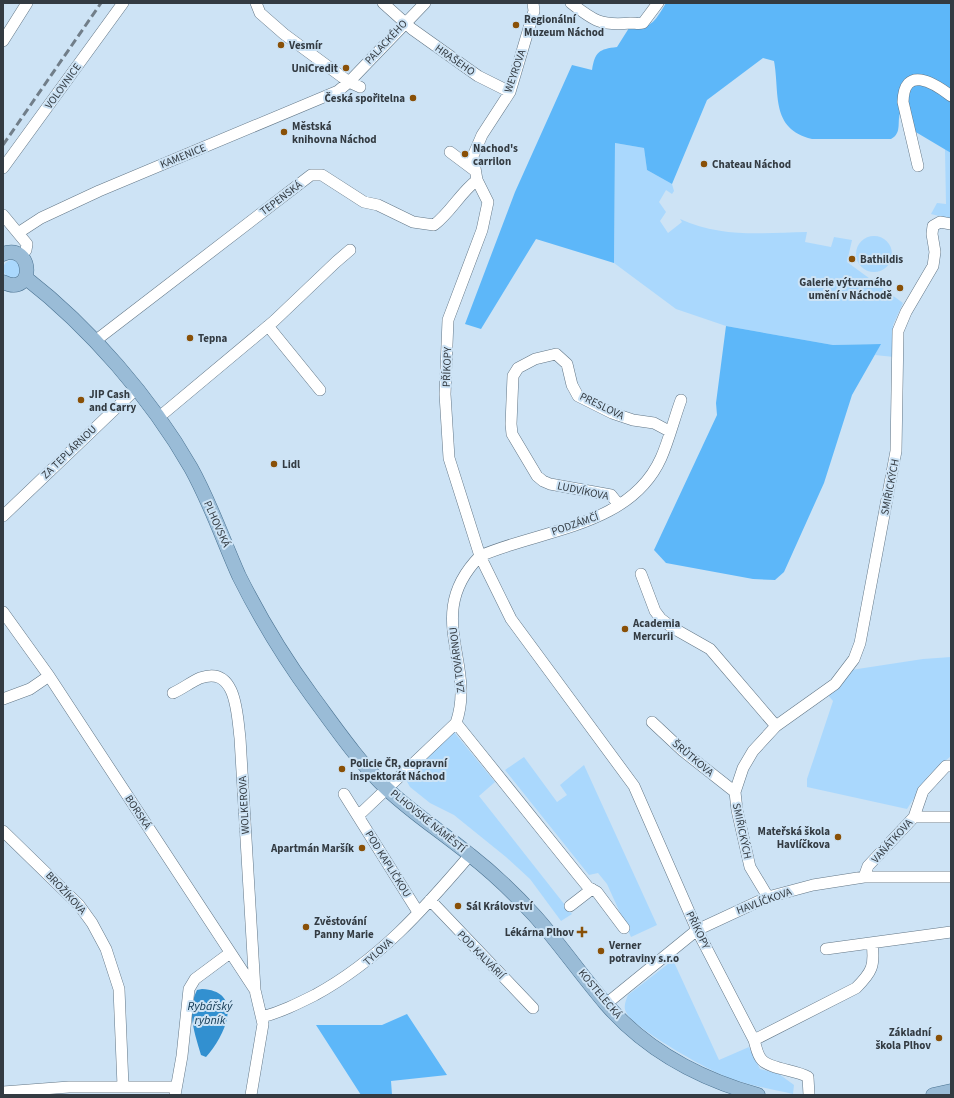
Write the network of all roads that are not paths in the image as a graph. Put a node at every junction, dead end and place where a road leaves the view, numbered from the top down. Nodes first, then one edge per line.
1 (27, 3) edge
2 (123, 3) edge
3 (256, 3) edge
4 (383, 3) edge
5 (425, 3) edge
6 (571, 3) edge
7 (658, 3) edge
8 (534, 7) edge
9 (405, 22) junction
10 (3, 41) edge
11 (349, 82) junction
12 (360, 87) dead end
13 (510, 92) junction
14 (951, 96) edge
15 (450, 152) dead end
16 (918, 166) dead end
17 (3, 168) edge
18 (476, 175) junction
19 (3, 215) edge
20 (946, 223) edge
21 (20, 235) junction
22 (350, 250) dead end
23 (3, 254) edge
24 (21, 257) junction
25 (26, 278) junction
26 (3, 283) edge
27 (268, 326) junction
28 (94, 341) junction
29 (535, 359) joint
30 (136, 389) junction
31 (320, 390) dead end
32 (681, 400) dead end
33 (158, 418) junction
34 (669, 431) junction
35 (619, 505) junction
36 (3, 516) edge
37 (480, 556) junction
38 (640, 574) dead end
39 (3, 612) edge
40 (49, 676) junction
41 (173, 694) dead end
42 (3, 699) edge
43 (652, 722) dead end
44 (456, 723) junction
45 (776, 726) junction
46 (949, 766) edge
47 (386, 788) junction
48 (735, 792) junction
49 (344, 794) dead end
50 (358, 816) junction
51 (914, 817) junction
52 (951, 817) edge
53 (3, 831) edge
54 (470, 855) junction
55 (864, 877) junction
56 (951, 877) edge
57 (592, 889) junction
58 (768, 897) junction
59 (430, 900) junction
60 (570, 906) dead end
61 (418, 912) junction
62 (624, 928) dead end
63 (697, 930) junction
64 (951, 932) edge
65 (872, 943) junction
66 (826, 949) dead end
67 (230, 953) junction
68 (255, 990) junction
69 (606, 1004) junction
70 (533, 1008) dead end
71 (262, 1017) junction
72 (754, 1040) junction
73 (122, 1086) junction
74 (175, 1091) edge
75 (951, 1091) edge
76 (3, 1092) edge
77 (251, 1095) edge
78 (758, 1095) edge
79 (809, 1095) edge
80 (933, 1095) edge

1 - 10 street
2 - 17 street, VOLOVNICE
3 - 11 street
4 - 9 street, HRAŠEHO
5 - 9 street, PALACKÉHO
6 - 7 street
8 - 13 street, WEYROVA
9 - 11 street, PALACKÉHO
9 - 13 street, HRAŠEHO
11 - 12 street
11 - 21 street, KAMENICE
13 - 18 street, WEYROVA
14 - 16 street
15 - 18 street
18 - 28 street, TEPENSKÁ
18 - 37 street, PŘÍKOPY
19 - 21 street
20 - 45 street, SMIŘICKÝCH
21 - 24 street
22 - 27 street
23 - 24 main road
24 - 25 main road
25 - 26 main road
25 - 28 main road, PLHOVSKÁ
27 - 31 street
27 - 33 street
28 - 30 main road, PLHOVSKÁ
29 - 34 street, PRESLOVA
29 - 35 street, LUDVÍKOVA
30 - 33 main road, PLHOVSKÁ
30 - 36 street, ZA TEPLÁRNOU
32 - 34 street, PODZÁMČÍ
33 - 47 main road, PLHOVSKÁ
34 - 35 street, PODZÁMČÍ
35 - 37 street, PODZÁMČÍ
37 - 44 street, ZA TOVÁRNOU
37 - 63 street, PŘÍKOPY
38 - 45 street
39 - 40 street, BORSKÁ
40 - 42 street
40 - 67 street, BORSKÁ
41 - 68 street, WOLKEROVA
43 - 48 street, ŠRŮTKOVA
44 - 47 street
44 - 57 street
45 - 48 street, SMIŘICKÝCH
46 - 51 street, VAŇÁTKOVA
47 - 50 street
47 - 54 main road, PLHOVSKÉ NÁMĚSTÍ
48 - 58 street, SMIŘICKÝCH
49 - 50 street, POD KAPLIČKOU
50 - 61 street, POD KAPLIČKOU
51 - 52 street
51 - 55 street, VAŇÁTKOVA
53 - 73 street, BROŽÍKOVA
54 - 59 street, TYLOVA
54 - 69 main road, KOSTELECKÁ
55 - 56 street, HAVLÍČKOVA
55 - 58 street, HAVLÍČKOVA
57 - 60 street
57 - 62 street
58 - 63 street, HAVLÍČKOVA
59 - 61 street, TYLOVA
59 - 70 street, POD KALVÁRIÍ
61 - 71 street, TYLOVA
63 - 69 street, HAVLÍČKOVA
63 - 72 street, PŘÍKOPY
64 - 65 street
65 - 66 street
65 - 72 street
67 - 68 street, BORSKÁ
67 - 74 street
68 - 71 street, BORSKÁ
69 - 78 main road, KOSTELECKÁ
71 - 77 street, BORSKÁ
72 - 79 street, PŘÍKOPY
73 - 74 street
73 - 76 street
75 - 80 main road

